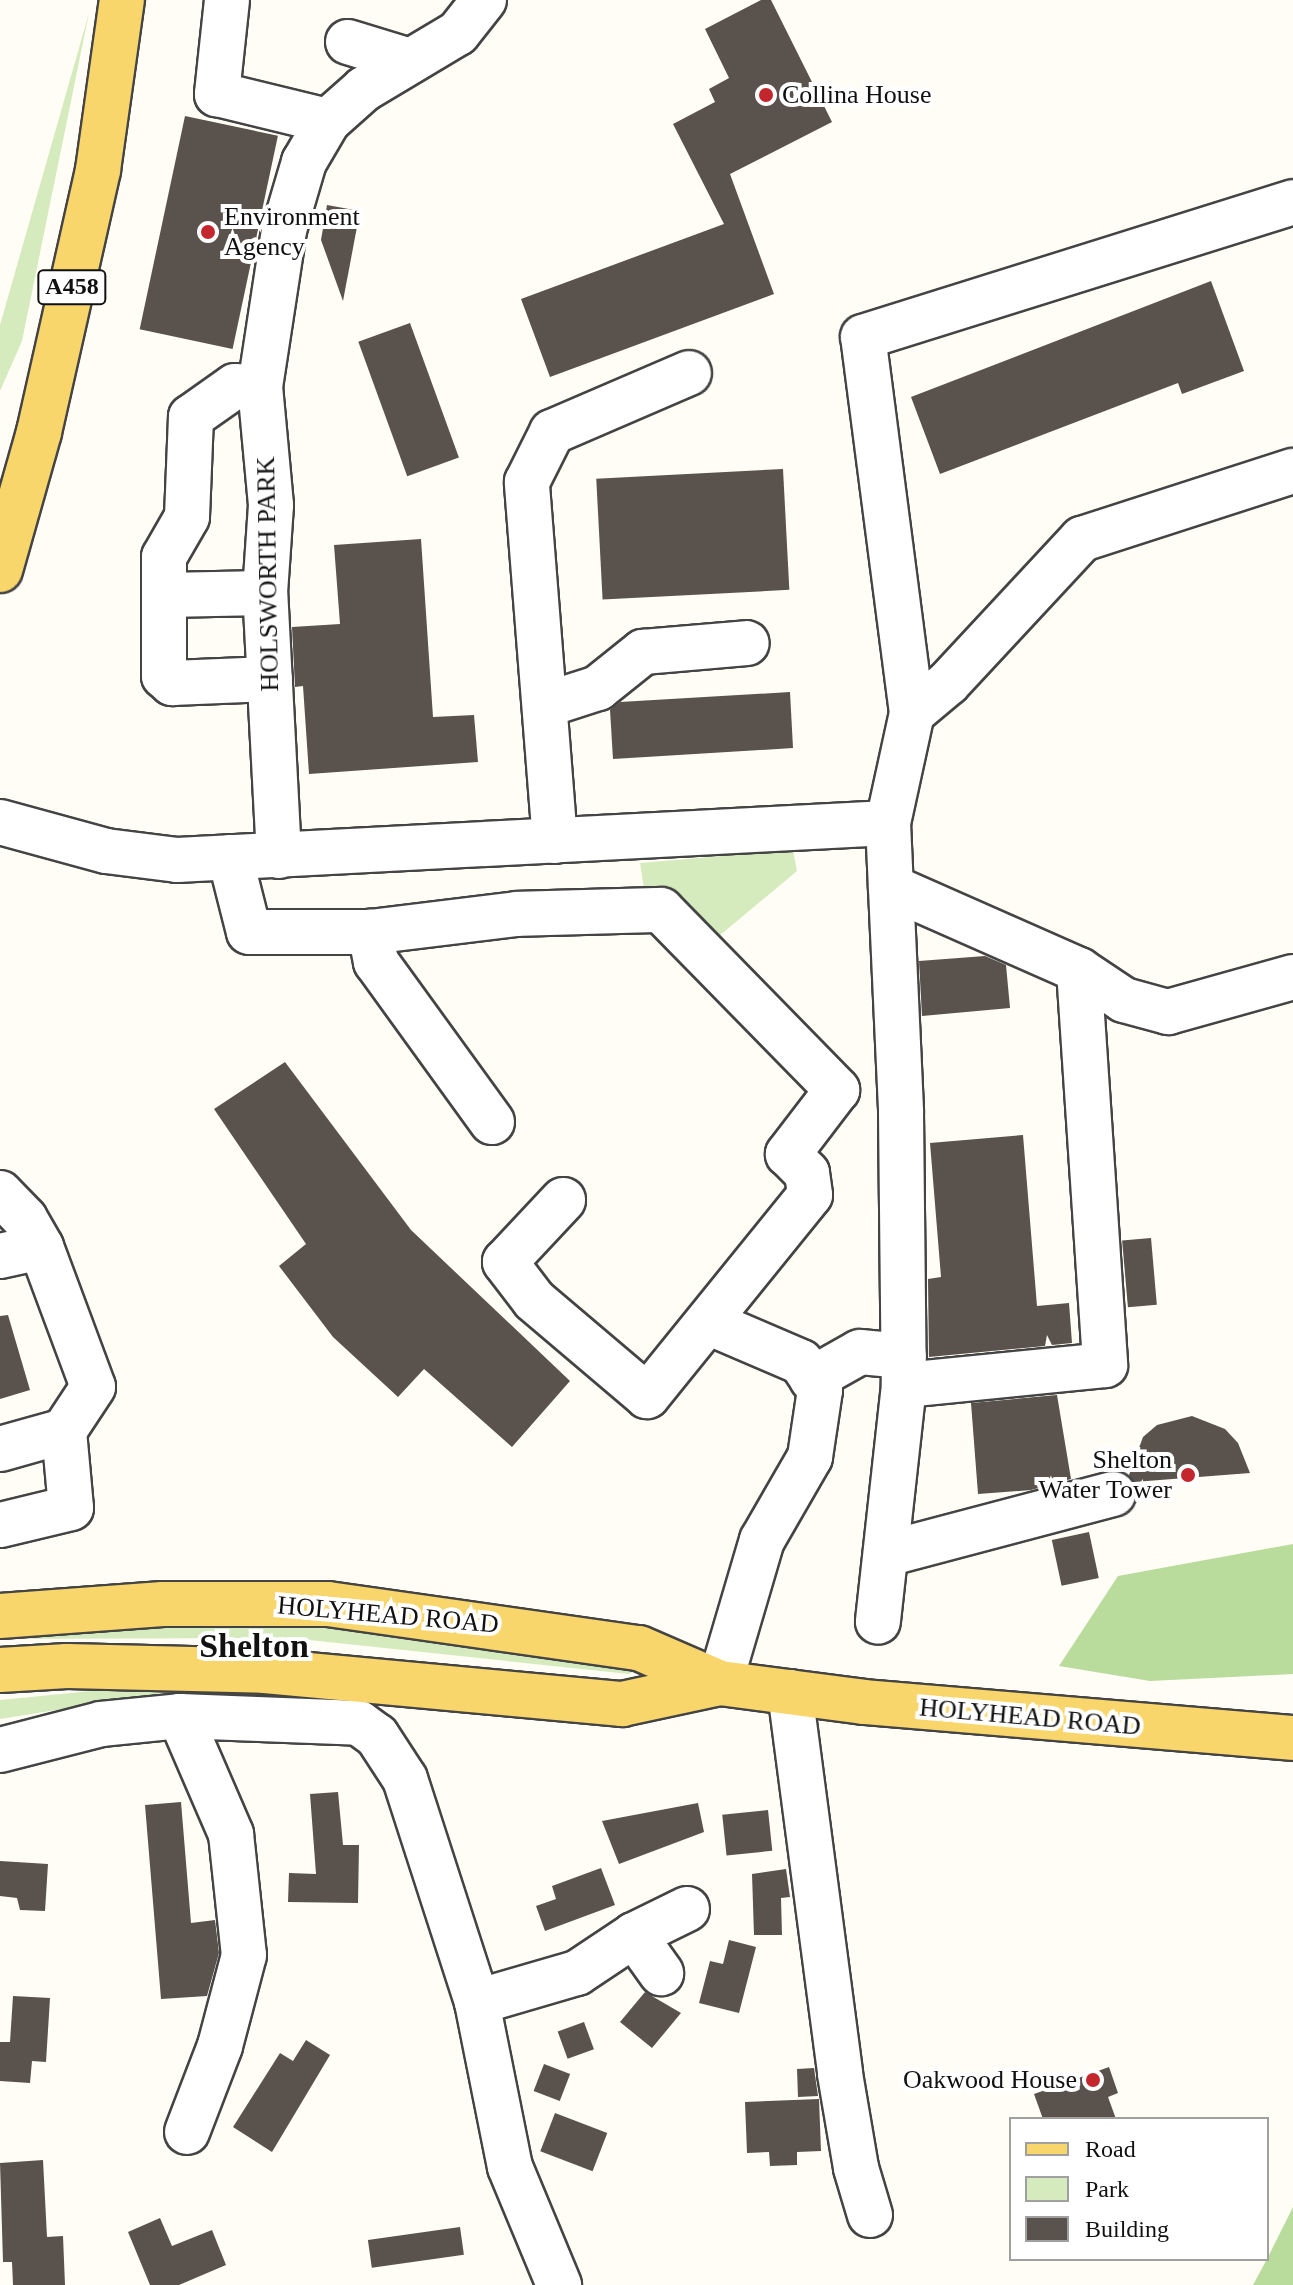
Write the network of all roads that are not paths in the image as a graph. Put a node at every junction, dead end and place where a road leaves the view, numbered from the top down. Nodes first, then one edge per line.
1 (122, 0) edge
2 (227, 0) edge
3 (484, 0) edge
4 (348, 42) dead end
5 (410, 61) junction
6 (328, 121) junction
7 (1293, 202) edge
8 (689, 373) dead end
9 (260, 387) junction
10 (1293, 471) edge
11 (0, 570) edge
12 (265, 593) junction
13 (165, 595) junction
14 (747, 643) dead end
15 (270, 679) junction
16 (545, 705) junction
17 (912, 713) junction
18 (0, 822) edge
19 (888, 823) junction
20 (555, 841) junction
21 (279, 856) junction
22 (230, 857) junction
23 (891, 887) junction
24 (370, 932) junction
25 (1079, 970) junction
26 (1293, 977) edge
27 (492, 1122) dead end
28 (0, 1193) edge
29 (563, 1200) dead end
30 (21, 1252) edge
31 (710, 1323) junction
32 (904, 1370) junction
33 (812, 1379) junction
34 (64, 1431) junction
35 (0, 1449) edge
36 (1113, 1494) dead end
37 (0, 1525) edge
38 (886, 1554) junction
39 (0, 1616) edge
40 (878, 1622) dead end
41 (0, 1670) edge
42 (720, 1683) junction
43 (790, 1692) junction
44 (180, 1716) junction
45 (1293, 1738) edge
46 (0, 1750) edge
47 (687, 1909) dead end
48 (634, 1935) junction
49 (661, 1973) dead end
50 (477, 2002) junction
51 (187, 2132) dead end
52 (870, 2215) dead end
53 (559, 2285) edge

1 - 11 main road, A458
2 - 6 street
3 - 5 street, HOLSWORTH PARK
4 - 5 street
5 - 6 street, HOLSWORTH PARK
6 - 9 street, HOLSWORTH PARK
7 - 17 street
8 - 16 street
9 - 12 street, HOLSWORTH PARK
9 - 13 street
10 - 17 street
12 - 13 street
12 - 15 street, HOLSWORTH PARK
13 - 15 street
14 - 16 street
15 - 21 street, HOLSWORTH PARK
16 - 20 street
17 - 19 street
18 - 22 street
19 - 20 street
19 - 23 street
20 - 21 street
21 - 22 street
22 - 24 street
23 - 25 street
23 - 32 street
24 - 27 street
24 - 31 street
25 - 26 street
25 - 32 street
28 - 30 street
29 - 31 street
30 - 34 street
31 - 33 street
32 - 33 street
32 - 38 street
33 - 42 street
34 - 35 street
34 - 37 street
36 - 38 street
38 - 40 street
39 - 42 main road, HOLYHEAD ROAD
41 - 42 main road, HOLYHEAD ROAD
42 - 43 main road, HOLYHEAD ROAD
43 - 45 main road, HOLYHEAD ROAD
43 - 52 street
44 - 46 street
44 - 50 street
44 - 51 street
47 - 48 street
48 - 49 street
48 - 50 street
50 - 53 street

